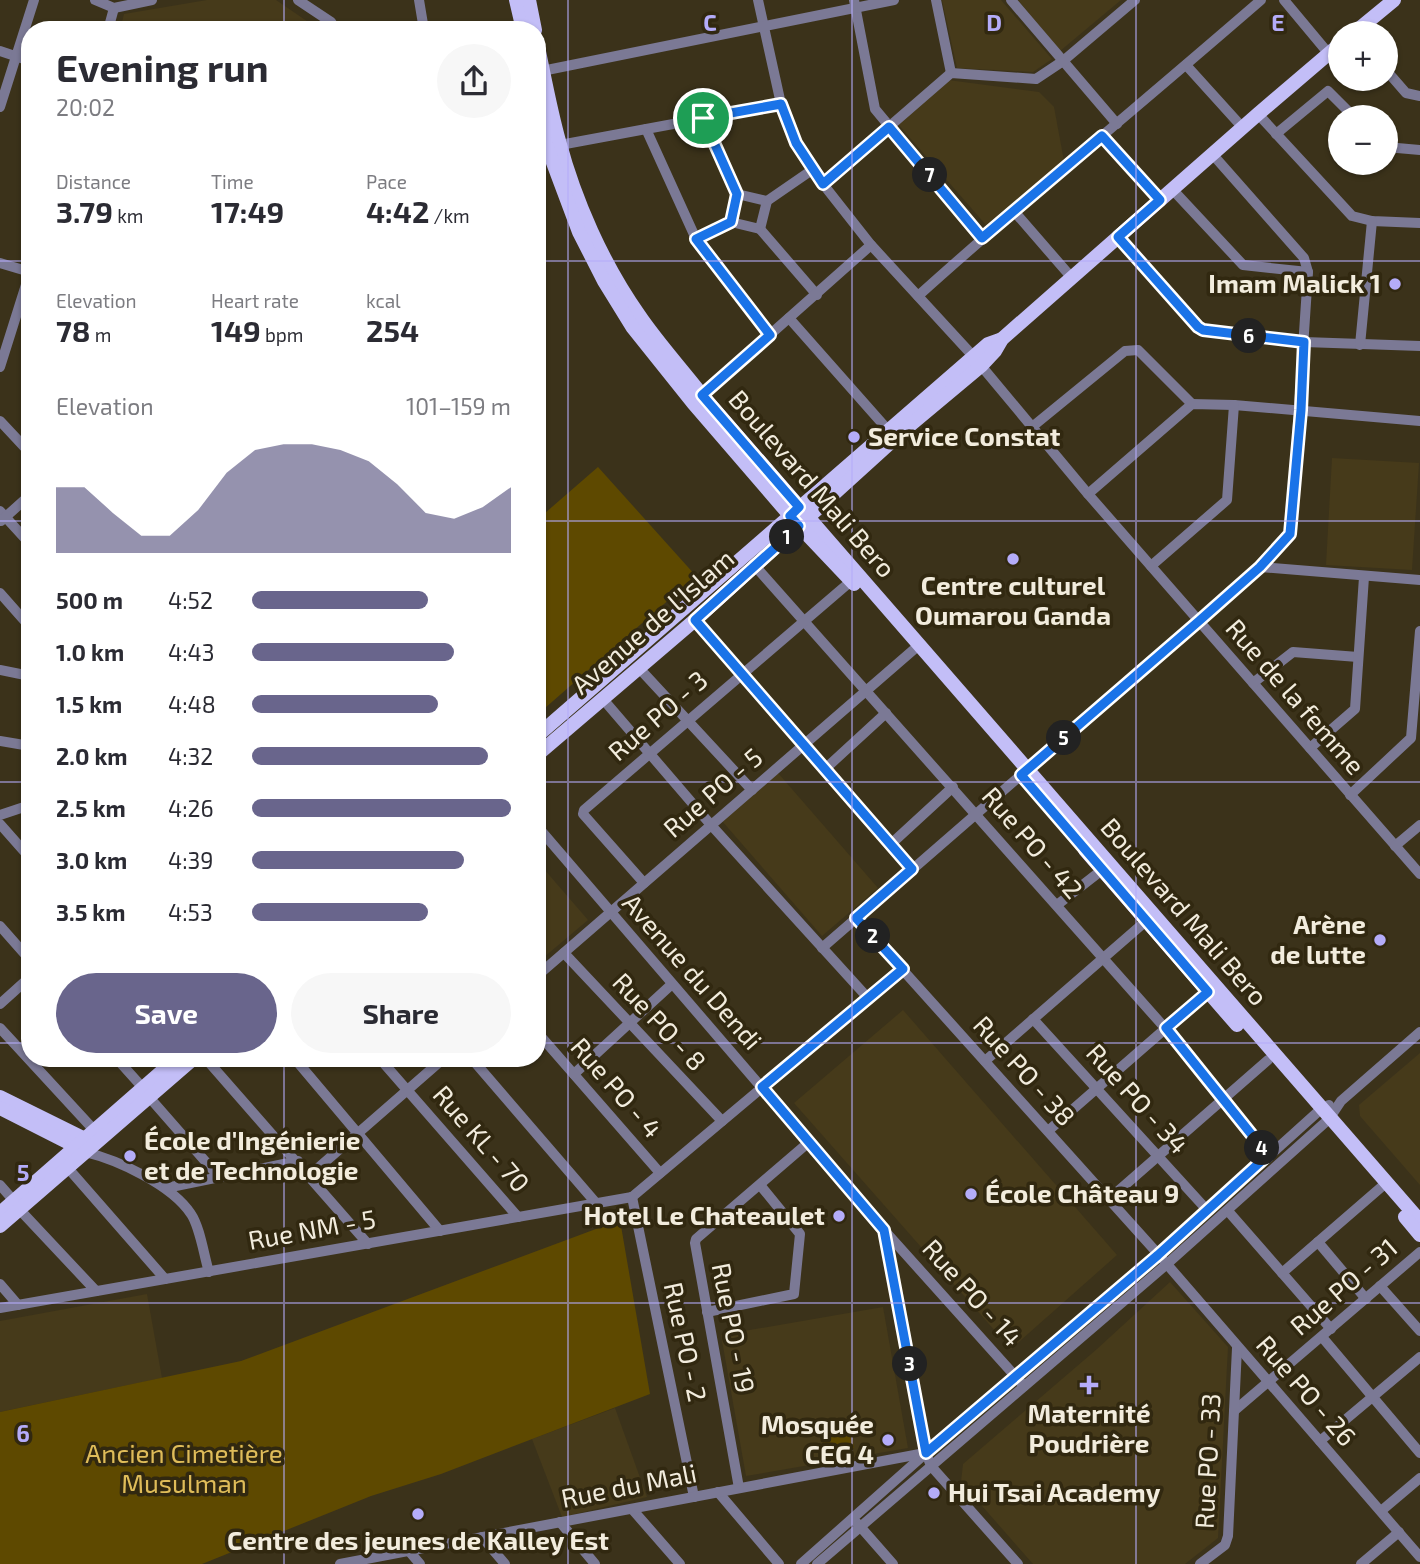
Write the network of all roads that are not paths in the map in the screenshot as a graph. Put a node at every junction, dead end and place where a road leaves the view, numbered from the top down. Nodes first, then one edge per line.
1 (34, 0) edge
2 (95, 0) edge
3 (152, 0) edge
4 (298, 0) edge
5 (419, 0) edge
6 (516, 0) edge
7 (528, 0) edge
8 (758, 0) edge
9 (894, 0) edge
10 (936, 0) edge
11 (1011, 0) edge
12 (1135, 0) edge
13 (1261, 0) edge
14 (1284, 0) edge
15 (1394, 0) edge
16 (855, 4) edge
17 (114, 8) junction
18 (28, 21) edge
19 (110, 21) edge
20 (330, 21) edge
21 (422, 21) edge
22 (521, 21) edge
23 (533, 21) edge
24 (1369, 21) edge
25 (764, 26) junction
26 (21, 43) edge
27 (0, 51) edge
28 (1328, 53) edge
29 (1328, 55) edge
30 (17, 56) junction
31 (21, 58) edge
32 (1063, 61) junction
33 (1186, 65) junction
34 (546, 71) edge
35 (951, 73) junction
36 (1398, 84) edge
37 (546, 94) edge
38 (1420, 96) edge
39 (781, 104) junction
40 (1342, 105) edge
41 (0, 107) edge
42 (1258, 114) junction
43 (703, 118) junction
44 (1117, 124) junction
45 (889, 127) junction
46 (1243, 128) junction
47 (646, 129) junction
48 (1276, 134) junction
49 (1102, 136) junction
50 (546, 144) edge
51 (560, 145) junction
52 (1398, 148) edge
53 (1420, 150) edge
54 (1214, 156) dead end
55 (813, 170) junction
56 (823, 184) junction
57 (1172, 189) junction
58 (737, 194) junction
59 (1160, 200) junction
60 (767, 201) junction
61 (1013, 210) junction
62 (1372, 221) junction
63 (731, 222) junction
64 (1420, 223) edge
65 (760, 229) junction
66 (1118, 237) junction
67 (982, 238) junction
68 (696, 239) junction
69 (871, 245) junction
70 (0, 263) edge
71 (21, 269) edge
72 (1308, 272) junction
73 (1072, 278) junction
74 (817, 295) junction
75 (918, 296) junction
76 (21, 300) edge
77 (789, 318) junction
78 (770, 335) junction
79 (1304, 342) junction
80 (1360, 345) junction
81 (1420, 346) edge
82 (977, 361) junction
83 (0, 367) edge
84 (678, 374) junction
85 (702, 395) junction
86 (1192, 404) junction
87 (1234, 405) junction
88 (1301, 410) junction
89 (0, 421) edge
90 (1420, 421) edge
91 (1032, 427) junction
92 (895, 429) junction
93 (21, 443) edge
94 (1088, 494) junction
95 (21, 502) edge
96 (2, 517) edge
97 (799, 517) junction
98 (21, 535) edge
99 (755, 566) junction
100 (1151, 566) junction
101 (1260, 567) junction
102 (1364, 577) junction
103 (855, 578) junction
104 (1420, 580) edge
105 (0, 593) edge
106 (21, 617) edge
107 (695, 620) junction
108 (804, 621) junction
109 (1199, 621) junction
110 (1420, 631) edge
111 (916, 648) junction
112 (1419, 652) edge
113 (1358, 657) junction
114 (638, 667) junction
115 (0, 670) edge
116 (21, 674) edge
117 (743, 674) junction
118 (1252, 683) junction
119 (867, 691) junction
120 (602, 698) junction
121 (886, 713) junction
122 (688, 721) junction
123 (546, 728) edge
124 (1415, 738) edge
125 (0, 741) edge
126 (21, 744) edge
127 (804, 745) junction
128 (546, 747) edge
129 (1310, 748) junction
130 (650, 754) junction
131 (825, 769) junction
132 (1024, 772) junction
133 (953, 787) junction
134 (752, 790) junction
135 (1350, 795) junction
136 (21, 808) edge
137 (976, 814) junction
138 (0, 815) edge
139 (0, 824) edge
140 (711, 825) junction
141 (1420, 825) edge
142 (546, 837) edge
143 (891, 844) junction
144 (1395, 846) junction
145 (21, 848) edge
146 (912, 869) junction
147 (1102, 870) junction
148 (1420, 874) edge
149 (644, 883) junction
150 (1057, 905) junction
151 (610, 913) junction
152 (856, 918) junction
153 (1146, 921) junction
154 (0, 926) edge
155 (822, 948) junction
156 (21, 950) edge
157 (564, 953) junction
158 (1102, 959) junction
159 (546, 968) edge
160 (903, 969) junction
161 (672, 984) junction
162 (21, 985) edge
163 (1212, 988) junction
164 (868, 998) junction
165 (0, 1004) edge
166 (1033, 1019) junction
167 (629, 1023) junction
168 (0, 1028) edge
169 (1166, 1028) junction
170 (1420, 1032) edge
171 (546, 1042) edge
172 (21, 1055) edge
173 (1268, 1060) junction
174 (985, 1061) junction
175 (30, 1067) edge
176 (124, 1067) edge
177 (169, 1067) edge
178 (182, 1067) edge
179 (213, 1067) edge
180 (302, 1067) edge
181 (387, 1067) edge
182 (434, 1067) edge
183 (479, 1067) edge
184 (574, 1074) junction
185 (762, 1087) junction
186 (408, 1089) junction
187 (1096, 1089) junction
188 (146, 1092) junction
189 (0, 1097) edge
190 (1222, 1100) junction
191 (0, 1108) edge
192 (1322, 1116) junction
193 (722, 1121) junction
194 (1048, 1131) junction
195 (359, 1133) junction
196 (809, 1142) junction
197 (89, 1144) junction
198 (1268, 1155) junction
199 (1158, 1156) junction
200 (298, 1161) junction
201 (63, 1164) junction
202 (660, 1173) junction
203 (310, 1175) junction
204 (219, 1177) junction
205 (0, 1185) edge
206 (760, 1185) junction
207 (1382, 1186) junction
208 (166, 1188) junction
209 (632, 1197) junction
210 (1109, 1199) junction
211 (596, 1203) junction
212 (16, 1205) junction
213 (1207, 1210) junction
214 (1228, 1212) junction
215 (0, 1213) edge
216 (518, 1217) junction
217 (1420, 1221) edge
218 (0, 1226) edge
219 (884, 1230) junction
220 (440, 1231) junction
221 (1420, 1235) edge
222 (1318, 1242) junction
223 (368, 1244) junction
224 (1420, 1252) edge
225 (1158, 1255) junction
226 (1167, 1264) junction
227 (209, 1272) junction
228 (1282, 1273) junction
229 (165, 1279) junction
230 (0, 1284) edge
231 (1380, 1286) junction
232 (96, 1291) junction
233 (1366, 1299) junction
234 (19, 1305) junction
235 (0, 1308) edge
236 (707, 1312) junction
237 (1420, 1331) edge
238 (1326, 1333) junction
239 (1237, 1348) junction
240 (1420, 1357) edge
241 (1017, 1376) junction
242 (1269, 1382) junction
243 (1024, 1386) junction
244 (1373, 1397) junction
245 (1234, 1411) junction
246 (1320, 1441) junction
247 (926, 1453) junction
248 (1420, 1453) edge
249 (932, 1466) junction
250 (1420, 1478) edge
251 (739, 1488) junction
252 (718, 1492) junction
253 (694, 1497) junction
254 (632, 1509) junction
255 (1381, 1511) junction
256 (560, 1522) junction
257 (857, 1522) junction
258 (1399, 1532) junction
259 (482, 1537) junction
260 (409, 1551) junction
261 (1420, 1557) edge
262 (377, 1560) edge
263 (340, 1564) edge
264 (420, 1564) edge
265 (505, 1564) edge
266 (595, 1564) edge
267 (680, 1564) edge
268 (779, 1564) edge
269 (801, 1564) edge
270 (817, 1564) edge
271 (893, 1564) edge
272 (1018, 1564) edge
273 (1200, 1564) edge
274 (1361, 1564) edge

1 - 18 street
2 - 17 street
3 - 17 street
4 - 20 street
5 - 21 street
6 - 22 main road
7 - 23 main road
8 - 25 street, Rue de la femme
9 - 16 street
10 - 35 street
11 - 32 street
12 - 32 street
13 - 33 street
14 - 28 street
15 - 24 main road
16 - 25 street
16 - 45 street
17 - 19 street
25 - 34 street
25 - 39 street, Rue de la femme
26 - 30 street
27 - 30 street
29 - 42 main road
30 - 31 street
30 - 41 street
32 - 35 street
32 - 44 street
33 - 44 street
33 - 46 street
35 - 45 street
36 - 38 street
37 - 51 main road, Boulevard Mali Bero
39 - 43 street
39 - 55 street, Rue de la femme
40 - 48 street
42 - 46 main road
42 - 48 street
43 - 47 street
43 - 58 street
44 - 49 street
45 - 56 street
45 - 67 street
46 - 57 main road
47 - 51 street
47 - 68 street
48 - 62 street
49 - 59 street
49 - 61 street
50 - 84 main road, Boulevard Mali Bero
51 - 84 main road, Boulevard Mali Bero
52 - 53 street
54 - 72 street
55 - 56 street, Rue de la femme
55 - 60 street
56 - 69 street, Rue de la femme
57 - 59 main road
57 - 72 street
58 - 60 street
58 - 63 street
59 - 66 main road
60 - 65 street
61 - 67 street
61 - 73 street
62 - 64 street
62 - 80 street
63 - 65 street
63 - 68 street
65 - 74 street
66 - 73 main road
66 - 79 street
67 - 75 street
68 - 78 street
69 - 74 street
69 - 75 street, Rue de la femme
70 - 71 street
72 - 79 street
73 - 82 main road
74 - 77 street
75 - 82 street, Rue de la femme
76 - 83 street
77 - 78 street
77 - 92 street
78 - 85 street
79 - 80 street
79 - 88 street
80 - 81 street
82 - 91 street, Rue de la femme
82 - 92 main road
84 - 85 main road, Boulevard Mali Bero
84 - 97 main road, Boulevard Mali Bero
85 - 97 main road, Boulevard Mali Bero
86 - 87 street
86 - 91 street
86 - 94 street
87 - 88 street
87 - 100 street
88 - 90 street
88 - 101 street
89 - 93 street
91 - 94 street, Rue de la femme
92 - 97 main road
94 - 100 street, Rue de la femme
95 - 96 street
96 - 98 street
97 - 99 main road, Avenue de l'Islam
97 - 103 main road, Boulevard Mali Bero
97 - 123 main road, Avenue de l'Islam
99 - 107 main road, Avenue de l'Islam
99 - 108 street, Rue PO - 42
100 - 109 street, Rue de la femme
101 - 102 street
101 - 109 street
102 - 104 street
102 - 113 street
103 - 108 street, Rue PO - 3
103 - 111 main road, Boulevard Mali Bero
105 - 106 street
107 - 114 main road, Avenue de l'Islam
107 - 117 street
108 - 117 street, Rue PO - 3
108 - 119 street, Rue PO - 42
109 - 118 street, Rue de la femme
109 - 132 street
110 - 112 street
111 - 119 street, Rue PO - 5
111 - 132 main road, Boulevard Mali Bero
112 - 124 street
113 - 118 street
113 - 129 street
114 - 120 main road, Avenue de l'Islam
114 - 122 street
115 - 116 street
117 - 122 street, Rue PO - 3
117 - 127 street
118 - 129 street, Rue de la femme
119 - 121 street, Rue PO - 42
119 - 127 street, Rue PO - 5
120 - 128 main road, Avenue de l'Islam
120 - 130 street
121 - 131 street
121 - 133 street, Rue PO - 42
122 - 130 street, Rue PO - 3
122 - 134 street
124 - 135 street
125 - 126 street
127 - 131 street
127 - 134 street, Rue PO - 5
129 - 135 street, Rue de la femme
130 - 140 street
130 - 149 street, Rue PO - 3
131 - 143 street
132 - 137 street
132 - 147 main road, Boulevard Mali Bero
132 - 163 main road, Boulevard Mali Bero
133 - 137 street, Rue PO - 42
133 - 143 street
134 - 140 street, Rue PO - 5
135 - 144 street, Rue de la femme
136 - 138 street
137 - 146 street
137 - 150 street, Rue PO - 42
139 - 145 street
140 - 149 street, Rue PO - 5
140 - 155 street
141 - 144 street
142 - 151 street, Avenue du Dendi
143 - 146 street
144 - 148 street, Rue de la femme
146 - 152 street
147 - 150 street
147 - 153 main road, Boulevard Mali Bero
149 - 151 street, Rue PO - 5
150 - 158 street, Rue PO - 42
151 - 157 street, Rue PO - 5
151 - 161 street, Avenue du Dendi
152 - 155 street
152 - 160 street, Rue PO - 38
153 - 158 street
153 - 163 main road, Boulevard Mali Bero
154 - 156 street
155 - 164 street
157 - 159 street, Rue PO - 5
157 - 167 street, Rue PO - 8
158 - 166 street
158 - 169 street, Rue PO - 42
160 - 164 street
160 - 174 street, Rue PO - 38
161 - 167 street
161 - 185 street, Avenue du Dendi
162 - 165 street
163 - 169 street
163 - 173 main road, Boulevard Mali Bero
163 - 192 main road, Boulevard Mali Bero
164 - 185 street
166 - 174 street
166 - 187 street, Rue PO - 34
167 - 184 street
167 - 193 street, Rue PO - 8
168 - 172 street
169 - 187 street
169 - 190 street, Rue PO - 42
170 - 192 street
171 - 184 street, Rue PO - 4
173 - 190 street
173 - 192 main road, Boulevard Mali Bero
174 - 194 street, Rue PO - 38
175 - 197 street
176 - 188 street
177 - 188 main road
178 - 188 main road
179 - 200 street
180 - 195 street
181 - 186 street, Rue KL - 70
182 - 186 street
183 - 211 street
184 - 202 street, Rue PO - 4
185 - 193 street
185 - 196 street, Avenue du Dendi
186 - 195 street
186 - 216 street, Rue KL - 70
187 - 194 street
187 - 199 street, Rue PO - 34
188 - 197 main road
188 - 204 street
189 - 197 main road
190 - 198 street, Rue PO - 42
190 - 199 street
191 - 197 main road
192 - 198 street
192 - 207 main road, Boulevard Mali Bero
192 - 214 street
193 - 202 street
194 - 210 street, Rue PO - 38
195 - 203 street
195 - 220 street
196 - 206 street, Rue PO - 19
196 - 219 street, Avenue du Dendi
197 - 201 main road
197 - 208 street
198 - 213 street
199 - 210 street
199 - 213 street, Rue PO - 34
200 - 203 street
200 - 204 street
201 - 212 main road
201 - 229 street
202 - 209 street
203 - 223 street
204 - 208 street
205 - 212 street
206 - 236 street, Rue PO - 19
206 - 236 street
207 - 217 main road, Boulevard Mali Bero
207 - 221 main road, Boulevard Mali Bero
207 - 222 street
208 - 227 street
209 - 211 street, Rue NM - 5
209 - 253 street, Rue PO - 2
210 - 225 street, Rue PO - 38
211 - 216 street, Rue NM - 5
212 - 215 main road
212 - 218 main road
212 - 232 street
213 - 225 street
214 - 226 street
214 - 228 street
216 - 220 street, Rue NM - 5
219 - 241 street, Rue PO - 14
219 - 247 street, Avenue du Dendi
220 - 223 street, Rue NM - 5
222 - 228 street
222 - 233 street
223 - 227 street, Rue NM - 5
224 - 231 street, Rue PO - 31
225 - 226 street, Rue PO - 26
225 - 241 street
226 - 239 street, Rue PO - 26
226 - 243 street
227 - 229 street, Rue NM - 5
228 - 238 street
229 - 232 street, Rue NM - 5
230 - 234 street
231 - 233 street, Rue PO - 31
231 - 237 street
232 - 234 street, Rue NM - 5
233 - 238 street, Rue PO - 31
234 - 235 street, Rue NM - 5
236 - 251 street, Rue PO - 19
238 - 242 street, Rue PO - 31
238 - 244 street
239 - 242 street, Rue PO - 26
239 - 245 street, Rue PO - 33
240 - 244 street
241 - 243 street, Rue PO - 14
241 - 247 street
242 - 245 street, Rue PO - 31
242 - 246 street, Rue PO - 26
243 - 249 street
244 - 246 street
244 - 248 street
245 - 273 street, Rue PO - 33
246 - 255 street, Rue PO - 26
247 - 249 street, Avenue du Dendi
247 - 251 street, Rue du Mali
247 - 257 street
249 - 257 street
249 - 272 street, Avenue du Dendi
250 - 255 street
251 - 252 street, Rue du Mali
252 - 253 street, Rue du Mali
252 - 268 street
253 - 254 street, Rue du Mali
254 - 256 street, Rue du Mali
254 - 267 street
255 - 258 street, Rue PO - 26
256 - 259 street, Rue du Mali
256 - 266 street
257 - 269 street
257 - 270 street
257 - 271 street
258 - 261 street, Rue PO - 26
258 - 274 street
259 - 260 street, Rue du Mali
259 - 265 street
260 - 262 street, Rue du Mali
260 - 264 street
262 - 263 street, Rue du Mali

